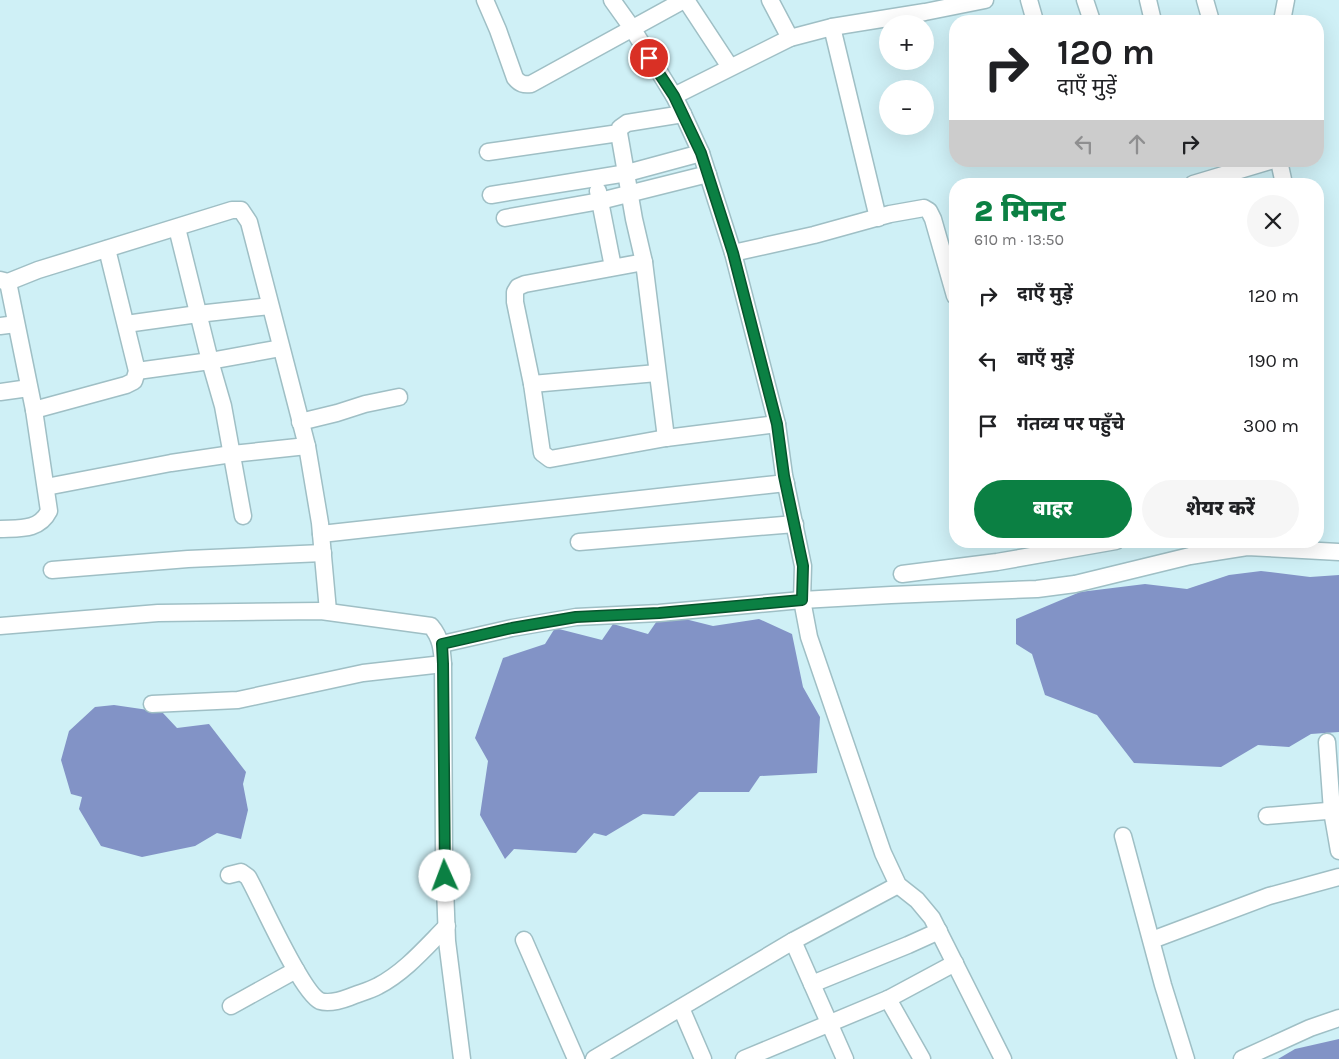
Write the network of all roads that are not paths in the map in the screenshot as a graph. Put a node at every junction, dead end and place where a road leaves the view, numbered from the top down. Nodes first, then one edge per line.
1 (485, 0) edge
2 (612, 0) edge
3 (685, 0) edge
4 (770, 0) edge
5 (985, 0) edge
6 (1029, 0) edge
7 (1085, 0) edge
8 (1148, 0) edge
9 (1205, 0) edge
10 (1286, 0) edge
11 (924, 6) edge
12 (1033, 15) edge
13 (1090, 15) edge
14 (1152, 15) edge
15 (1209, 15) edge
16 (1283, 15) edge
17 (832, 27) junction
18 (632, 28) junction
19 (790, 38) junction
20 (730, 67) junction
21 (678, 105) junction
22 (619, 132) junction
23 (488, 152) dead end
24 (701, 153) junction
25 (1243, 167) edge
26 (627, 173) junction
27 (708, 174) junction
28 (596, 178) junction
29 (1211, 178) edge
30 (630, 194) junction
31 (490, 195) dead end
32 (600, 201) junction
33 (505, 218) dead end
34 (878, 218) junction
35 (177, 228) junction
36 (107, 249) junction
37 (733, 253) junction
38 (644, 262) junction
39 (613, 267) junction
40 (949, 275) edge
41 (4, 281) edge
42 (270, 306) junction
43 (198, 314) junction
44 (126, 324) junction
45 (8, 325) edge
46 (280, 348) junction
47 (210, 361) junction
48 (137, 371) junction
49 (657, 373) junction
50 (532, 384) junction
51 (29, 388) junction
52 (0, 392) edge
53 (399, 397) dead end
54 (34, 410) junction
55 (300, 422) junction
56 (777, 424) junction
57 (666, 438) junction
58 (307, 446) junction
59 (232, 454) junction
60 (784, 473) junction
61 (46, 487) junction
62 (243, 516) dead end
63 (320, 523) junction
64 (795, 524) junction
65 (0, 529) edge
66 (579, 542) dead end
67 (1076, 548) edge
68 (1210, 548) edge
69 (1271, 548) edge
70 (1339, 552) edge
71 (323, 553) junction
72 (52, 570) dead end
73 (902, 574) dead end
74 (802, 600) junction
75 (328, 611) junction
76 (0, 626) edge
77 (442, 644) junction
78 (443, 664) junction
79 (152, 704) dead end
80 (1327, 742) dead end
81 (1336, 810) edge
82 (1267, 816) dead end
83 (1123, 836) dead end
84 (1339, 851) edge
85 (229, 875) dead end
86 (1339, 877) edge
87 (898, 885) junction
88 (447, 926) junction
89 (939, 931) junction
90 (524, 940) dead end
91 (1152, 940) junction
92 (793, 941) junction
93 (955, 963) junction
94 (296, 970) junction
95 (812, 984) junction
96 (888, 999) junction
97 (231, 1006) dead end
98 (681, 1008) junction
99 (1339, 1018) edge
100 (829, 1023) junction
101 (462, 1059) edge
102 (576, 1059) edge
103 (594, 1059) edge
104 (703, 1059) edge
105 (744, 1059) edge
106 (845, 1059) edge
107 (922, 1059) edge
108 (1003, 1059) edge
109 (1186, 1059) edge
110 (1242, 1059) edge

1 - 18 street
2 - 18 street
3 - 18 street
3 - 20 street
4 - 19 street
5 - 11 street
6 - 12 street
7 - 13 street
8 - 14 street
9 - 15 street
10 - 16 street
11 - 17 street
17 - 19 street
17 - 34 street
18 - 21 street
19 - 20 street
20 - 21 street
21 - 22 street
21 - 24 street
22 - 23 street
22 - 26 street
24 - 26 street
24 - 27 street
25 - 29 street
26 - 28 street
26 - 30 street
27 - 30 street
27 - 37 street
28 - 31 street
28 - 32 street
30 - 32 street
30 - 38 street
32 - 33 street
32 - 39 street
34 - 37 street
34 - 40 street
35 - 36 street
35 - 42 street
35 - 43 street
36 - 41 street
36 - 44 street
37 - 56 street
38 - 39 street
38 - 49 street
39 - 50 street
41 - 45 street
42 - 43 street
42 - 46 street
43 - 44 street
43 - 47 street
44 - 48 street
45 - 51 street
46 - 47 street
46 - 55 street
47 - 48 street
47 - 59 street
48 - 54 street
49 - 50 street
49 - 57 street
50 - 57 street
51 - 52 street
51 - 54 street
53 - 55 street
54 - 61 street
55 - 58 street
56 - 57 street
56 - 60 street
58 - 59 street
58 - 63 street
59 - 61 street
59 - 62 street
60 - 63 street
60 - 64 street
61 - 65 street
63 - 71 street
64 - 66 street
64 - 74 street
67 - 73 street
68 - 74 street
69 - 70 street
71 - 72 street
71 - 75 street
74 - 77 street
74 - 87 street
75 - 76 street
75 - 77 street
77 - 78 street
78 - 79 street
78 - 88 street
80 - 81 street
81 - 82 street
81 - 84 street
83 - 91 street
85 - 94 street
86 - 91 street
87 - 89 street
87 - 92 street
88 - 94 street
88 - 101 street
89 - 93 street
89 - 95 street
90 - 102 street
91 - 109 street
92 - 95 street
92 - 98 street
93 - 96 street
93 - 108 street
94 - 97 street
95 - 100 street
96 - 100 street
96 - 107 street
98 - 103 street
98 - 104 street
99 - 110 street
100 - 105 street
100 - 106 street

